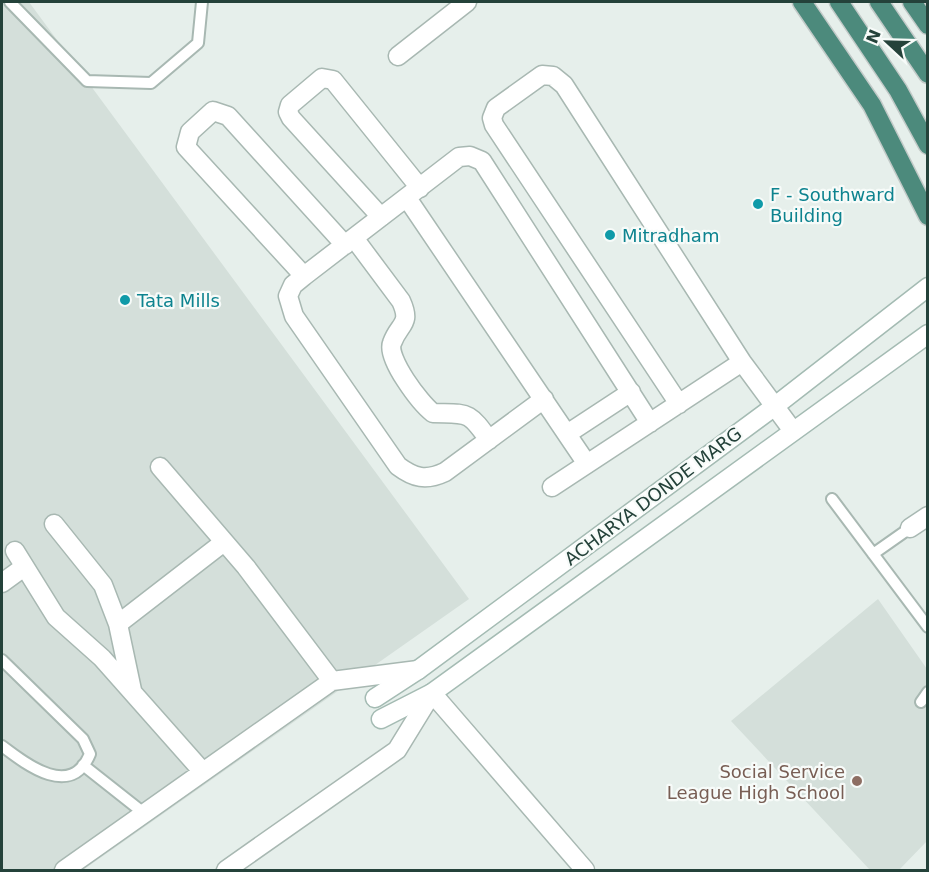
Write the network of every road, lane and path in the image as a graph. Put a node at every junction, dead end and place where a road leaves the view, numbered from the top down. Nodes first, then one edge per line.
1 (10, 2) edge
2 (202, 2) edge
3 (467, 2) edge
4 (802, 2) edge
5 (839, 2) edge
6 (879, 2) edge
7 (912, 2) edge
8 (927, 25) edge
9 (398, 56) dead end
10 (927, 74) edge
11 (927, 145) edge
12 (413, 193) junction
13 (927, 216) edge
14 (381, 217) junction
15 (350, 241) junction
16 (304, 276) junction
17 (927, 287) edge
18 (927, 334) edge
19 (742, 362) junction
20 (631, 392) junction
21 (544, 399) junction
22 (679, 404) junction
23 (775, 406) junction
24 (650, 423) junction
25 (793, 431) junction
26 (567, 434) junction
27 (489, 440) junction
28 (587, 464) junction
29 (160, 467) dead end
30 (552, 487) dead end
31 (832, 499) dead end
32 (927, 516) edge
33 (54, 524) dead end
34 (910, 528) joint
35 (224, 542) junction
36 (873, 554) junction
37 (2, 583) edge
38 (117, 624) junction
39 (927, 627) edge
40 (2, 660) edge
41 (418, 670) junction
42 (332, 681) junction
43 (132, 692) junction
44 (927, 692) edge
45 (432, 693) junction
46 (375, 698) dead end
47 (921, 702) dead end
48 (381, 719) dead end
49 (2, 746) edge
50 (83, 765) junction
51 (203, 772) junction
52 (145, 814) junction
53 (64, 870) edge
54 (226, 870) edge
55 (585, 870) edge

1 - 2 lane
3 - 9 street
4 - 13 highway
5 - 11 highway
6 - 10 highway
7 - 8 highway
12 - 14 street
12 - 14 street
12 - 20 street
12 - 21 street
14 - 15 street
15 - 16 street
15 - 16 street
15 - 27 street
16 - 27 street
17 - 23 street, ACHARYA DONDE MARG
18 - 25 street, ACHARYA DONDE MARG
19 - 22 street
19 - 22 street
19 - 23 street
20 - 24 street
20 - 26 street
21 - 26 street
21 - 27 street
22 - 24 street
23 - 25 street
23 - 41 street, ACHARYA DONDE MARG
24 - 28 street
25 - 45 street, ACHARYA DONDE MARG
26 - 28 street
28 - 30 street
29 - 35 street
31 - 36 lane
32 - 34 street
33 - 38 street
34 - 36 lane
35 - 38 street
35 - 42 street
36 - 39 lane
37 - 43 street
38 - 43 street
40 - 50 lane
41 - 42 street
41 - 46 street, ACHARYA DONDE MARG
42 - 51 street
43 - 51 street
44 - 47 lane
45 - 48 street, ACHARYA DONDE MARG
45 - 54 street
45 - 55 street
49 - 50 lane
50 - 52 lane
51 - 52 street
52 - 53 street

